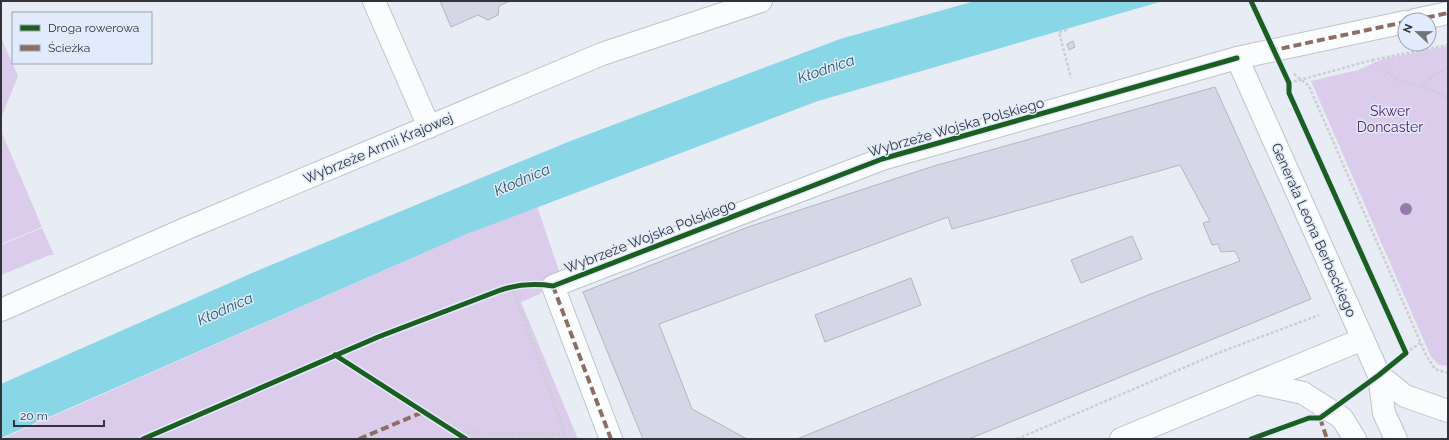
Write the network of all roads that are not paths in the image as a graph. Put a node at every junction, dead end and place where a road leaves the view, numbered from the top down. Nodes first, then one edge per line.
1 (374, 1) edge
2 (761, 1) edge
3 (1448, 13) edge
4 (1437, 15) edge
5 (1397, 24) edge
6 (1237, 58) junction
7 (429, 127) junction
8 (1, 310) edge
9 (1363, 339) junction
10 (1379, 375) junction
11 (1257, 383) junction
12 (1448, 411) edge
13 (611, 439) edge
14 (1121, 439) edge
15 (1354, 439) edge
16 (1396, 439) edge

1 - 7 street
2 - 7 street, Wybrzeże Armii Krajowej
3 - 4 street
5 - 6 street
6 - 9 street, Generała Leona Berbeckiego
6 - 13 street, Wybrzeże Wojska Polskiego
7 - 8 street, Wybrzeże Armii Krajowej
9 - 10 street, Generała Leona Berbeckiego
9 - 11 street
10 - 12 street
10 - 16 street, Generała Leona Berbeckiego
11 - 14 street
11 - 15 street

